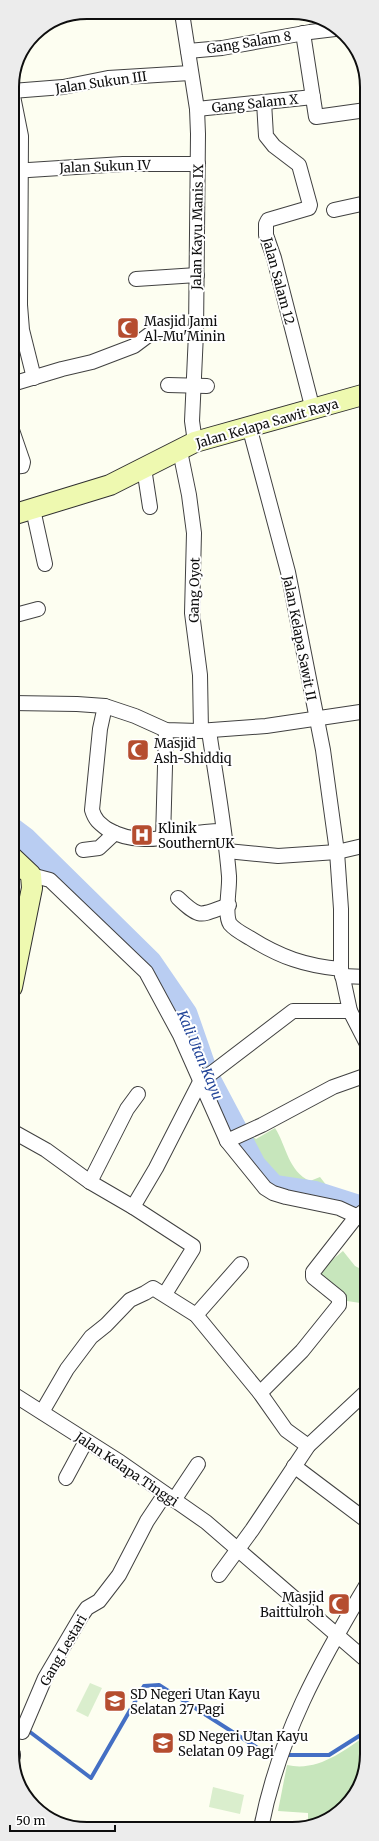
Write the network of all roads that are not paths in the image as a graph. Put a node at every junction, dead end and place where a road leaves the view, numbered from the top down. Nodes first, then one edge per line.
1 (183, 19) edge
2 (329, 30) edge
3 (303, 33) junction
4 (188, 51) junction
5 (190, 73) junction
6 (19, 90) edge
7 (313, 97) junction
8 (264, 102) junction
9 (197, 109) junction
10 (360, 111) edge
11 (19, 126) edge
12 (19, 153) edge
13 (198, 164) junction
14 (19, 170) edge
15 (360, 204) edge
16 (334, 210) dead end
17 (19, 260) edge
18 (197, 275) junction
19 (136, 279) dead end
20 (196, 333) junction
21 (34, 378) junction
22 (19, 382) edge
23 (168, 385) dead end
24 (201, 386) junction
25 (360, 395) edge
26 (311, 402) junction
27 (249, 426) junction
28 (188, 446) junction
29 (19, 450) edge
30 (19, 466) edge
31 (144, 468) junction
32 (150, 507) dead end
33 (19, 512) edge
34 (34, 514) dead end
35 (45, 564) dead end
36 (38, 610) dead end
37 (19, 614) edge
38 (19, 703) edge
39 (105, 706) junction
40 (360, 712) edge
41 (316, 718) junction
42 (166, 730) junction
43 (205, 731) junction
44 (223, 831) junction
45 (115, 833) junction
46 (163, 839) junction
47 (360, 847) edge
48 (83, 850) dead end
49 (227, 851) junction
50 (337, 852) junction
51 (19, 863) edge
52 (31, 875) junction
53 (178, 898) dead end
54 (229, 905) junction
55 (19, 952) edge
56 (341, 973) junction
57 (360, 976) edge
58 (350, 1011) junction
59 (360, 1030) edge
60 (205, 1078) junction
61 (360, 1078) edge
62 (138, 1094) dead end
63 (19, 1135) edge
64 (235, 1137) junction
65 (90, 1182) junction
66 (133, 1207) junction
67 (360, 1214) edge
68 (360, 1217) edge
69 (240, 1264) dead end
70 (165, 1294) junction
71 (196, 1315) junction
72 (260, 1393) junction
73 (19, 1398) edge
74 (360, 1398) edge
75 (42, 1412) junction
76 (86, 1441) junction
77 (308, 1446) junction
78 (198, 1464) dead end
79 (294, 1466) junction
80 (66, 1478) dead end
81 (170, 1497) junction
82 (360, 1516) edge
83 (238, 1549) junction
84 (219, 1575) dead end
85 (360, 1596) edge
86 (337, 1634) junction
87 (360, 1655) edge
88 (20, 1727) edge
89 (263, 1822) edge

1 - 4 street, Jalan Kayu Manis IX
2 - 3 street, Gang Salam 8
3 - 4 street, Gang Salam 8
3 - 7 street
4 - 5 street, Jalan Kayu Manis IX
5 - 6 street, Jalan Sukun III
5 - 9 street, Jalan Kayu Manis IX
7 - 8 street, Gang Salam X
7 - 10 street
8 - 9 street, Gang Salam X
8 - 26 street, Jalan Salam 12
9 - 13 street, Jalan Kayu Manis IX
11 - 12 street
13 - 14 street, Jalan Sukun IV
13 - 18 street, Jalan Kayu Manis IX
15 - 16 street
17 - 21 street
18 - 19 street
18 - 20 street, Jalan Kayu Manis IX
20 - 21 street
20 - 24 street, Jalan Kayu Manis IX
21 - 22 street
23 - 24 street
24 - 28 street, Jalan Kayu Manis IX
25 - 26 street, Jalan Kelapa Sawit Raya
26 - 27 street, Jalan Kelapa Sawit Raya
27 - 28 street, Jalan Kelapa Sawit Raya
27 - 41 street, Jalan Kelapa Sawit II
28 - 31 street, Jalan Kelapa Sawit Raya
28 - 43 street, Gang Oyot
29 - 30 street
31 - 32 street
31 - 33 street, Jalan Kelapa Sawit Raya
34 - 35 street
36 - 37 street
38 - 39 street
39 - 42 street
39 - 45 street
40 - 41 street
41 - 43 street
41 - 50 street, Jalan Kelapa Sawit II
42 - 43 street
42 - 46 street
43 - 44 street, Gang Oyot
44 - 46 street
44 - 49 street, Gang Oyot
45 - 46 street
45 - 48 street
47 - 50 street
49 - 50 street
49 - 54 street, Gang Oyot
50 - 56 street, Jalan Kelapa Sawit II
51 - 52 street
52 - 55 street
52 - 60 street
53 - 54 street
54 - 56 street, Gang Oyot
56 - 57 street, Gang Oyot
56 - 58 street, Jalan Kelapa Sawit II
58 - 59 street, Jalan Kelapa Sawit II
58 - 60 street
60 - 64 street
60 - 66 street
61 - 64 street
62 - 65 street
63 - 65 street
64 - 67 street
65 - 66 street
66 - 70 street
68 - 72 street
69 - 71 street
70 - 71 street
70 - 75 street
71 - 72 street
72 - 77 street
73 - 75 street, Jalan Kelapa Tinggi
74 - 77 street
75 - 76 street, Jalan Kelapa Tinggi
76 - 80 street
76 - 81 street, Jalan Kelapa Tinggi
77 - 79 street
78 - 81 street, Gang Lestari
79 - 82 street
79 - 83 street
81 - 83 street, Jalan Kelapa Tinggi
81 - 88 street, Gang Lestari
83 - 84 street
83 - 86 street, Jalan Kelapa Tinggi
85 - 86 street
86 - 87 street, Jalan Kelapa Tinggi
86 - 89 street

